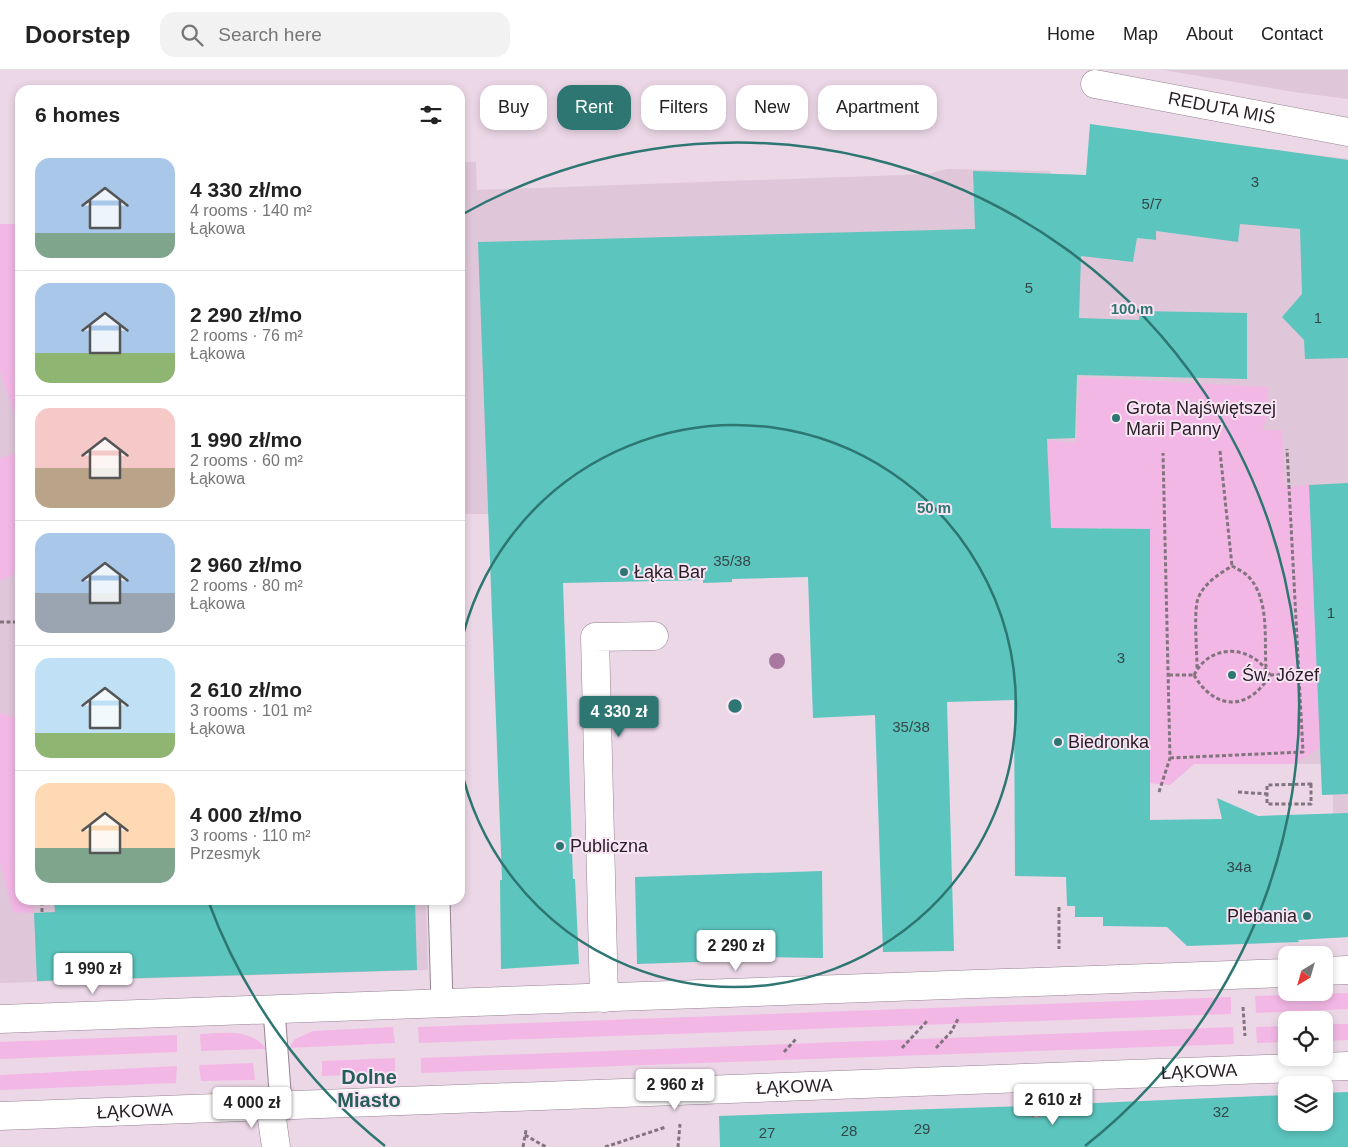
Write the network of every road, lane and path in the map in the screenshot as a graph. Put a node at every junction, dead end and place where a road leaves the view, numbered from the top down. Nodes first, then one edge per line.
1 (1095, 84) dead end
2 (1348, 132) edge
3 (1287, 449) dead end
4 (1220, 451) dead end
5 (1164, 453) dead end
6 (1232, 566) junction
7 (0, 622) edge
8 (15, 622) edge
9 (654, 636) dead end
10 (1197, 668) junction
11 (1266, 668) junction
12 (1194, 674) junction
13 (1300, 674) junction
14 (1169, 675) junction
15 (1270, 675) junction
16 (1170, 758) junction
17 (1159, 792) dead end
18 (1238, 792) dead end
19 (1267, 794) junction
20 (42, 905) edge
21 (440, 905) edge
22 (1059, 907) dead end
23 (42, 912) dead end
24 (1059, 957) dead end
25 (1348, 970) edge
26 (1333, 971) edge
27 (1278, 973) edge
28 (1242, 974) junction
29 (956, 985) junction
30 (604, 998) junction
31 (442, 1004) junction
32 (274, 1010) junction
33 (0, 1019) edge
34 (1348, 1066) edge
35 (1246, 1070) junction
36 (1034, 1078) junction
37 (930, 1081) junction
38 (896, 1083) junction
39 (275, 1105) junction
40 (1036, 1106) dead end
41 (0, 1116) edge
42 (681, 1117) dead end
43 (670, 1125) dead end
44 (525, 1134) dead end
45 (276, 1147) edge
46 (546, 1147) edge
47 (605, 1147) edge
48 (678, 1147) edge

1 - 2 street, REDUTA MIŚ
3 - 13 path
4 - 6 path
5 - 14 path
6 - 10 path
6 - 11 path
7 - 8 path
9 - 30 street
10 - 11 path
10 - 12 path
11 - 15 path
12 - 14 path
12 - 15 path
13 - 15 path
13 - 16 path
14 - 16 path
16 - 17 path
18 - 19 path
19 - 19 path
20 - 23 path
21 - 31 lane
22 - 24 path
25 - 26 street
27 - 28 street
28 - 29 street
28 - 35 path
29 - 30 street
29 - 37 path
29 - 38 path
30 - 31 street
31 - 32 street
32 - 33 street
32 - 39 lane
34 - 35 street, ŁĄKOWA
35 - 36 street, ŁĄKOWA
36 - 37 street, ŁĄKOWA
36 - 40 lane
37 - 38 street, ŁĄKOWA
38 - 39 street, ŁĄKOWA
39 - 41 street, ŁĄKOWA
39 - 45 street
42 - 48 path
43 - 47 path
44 - 46 path

